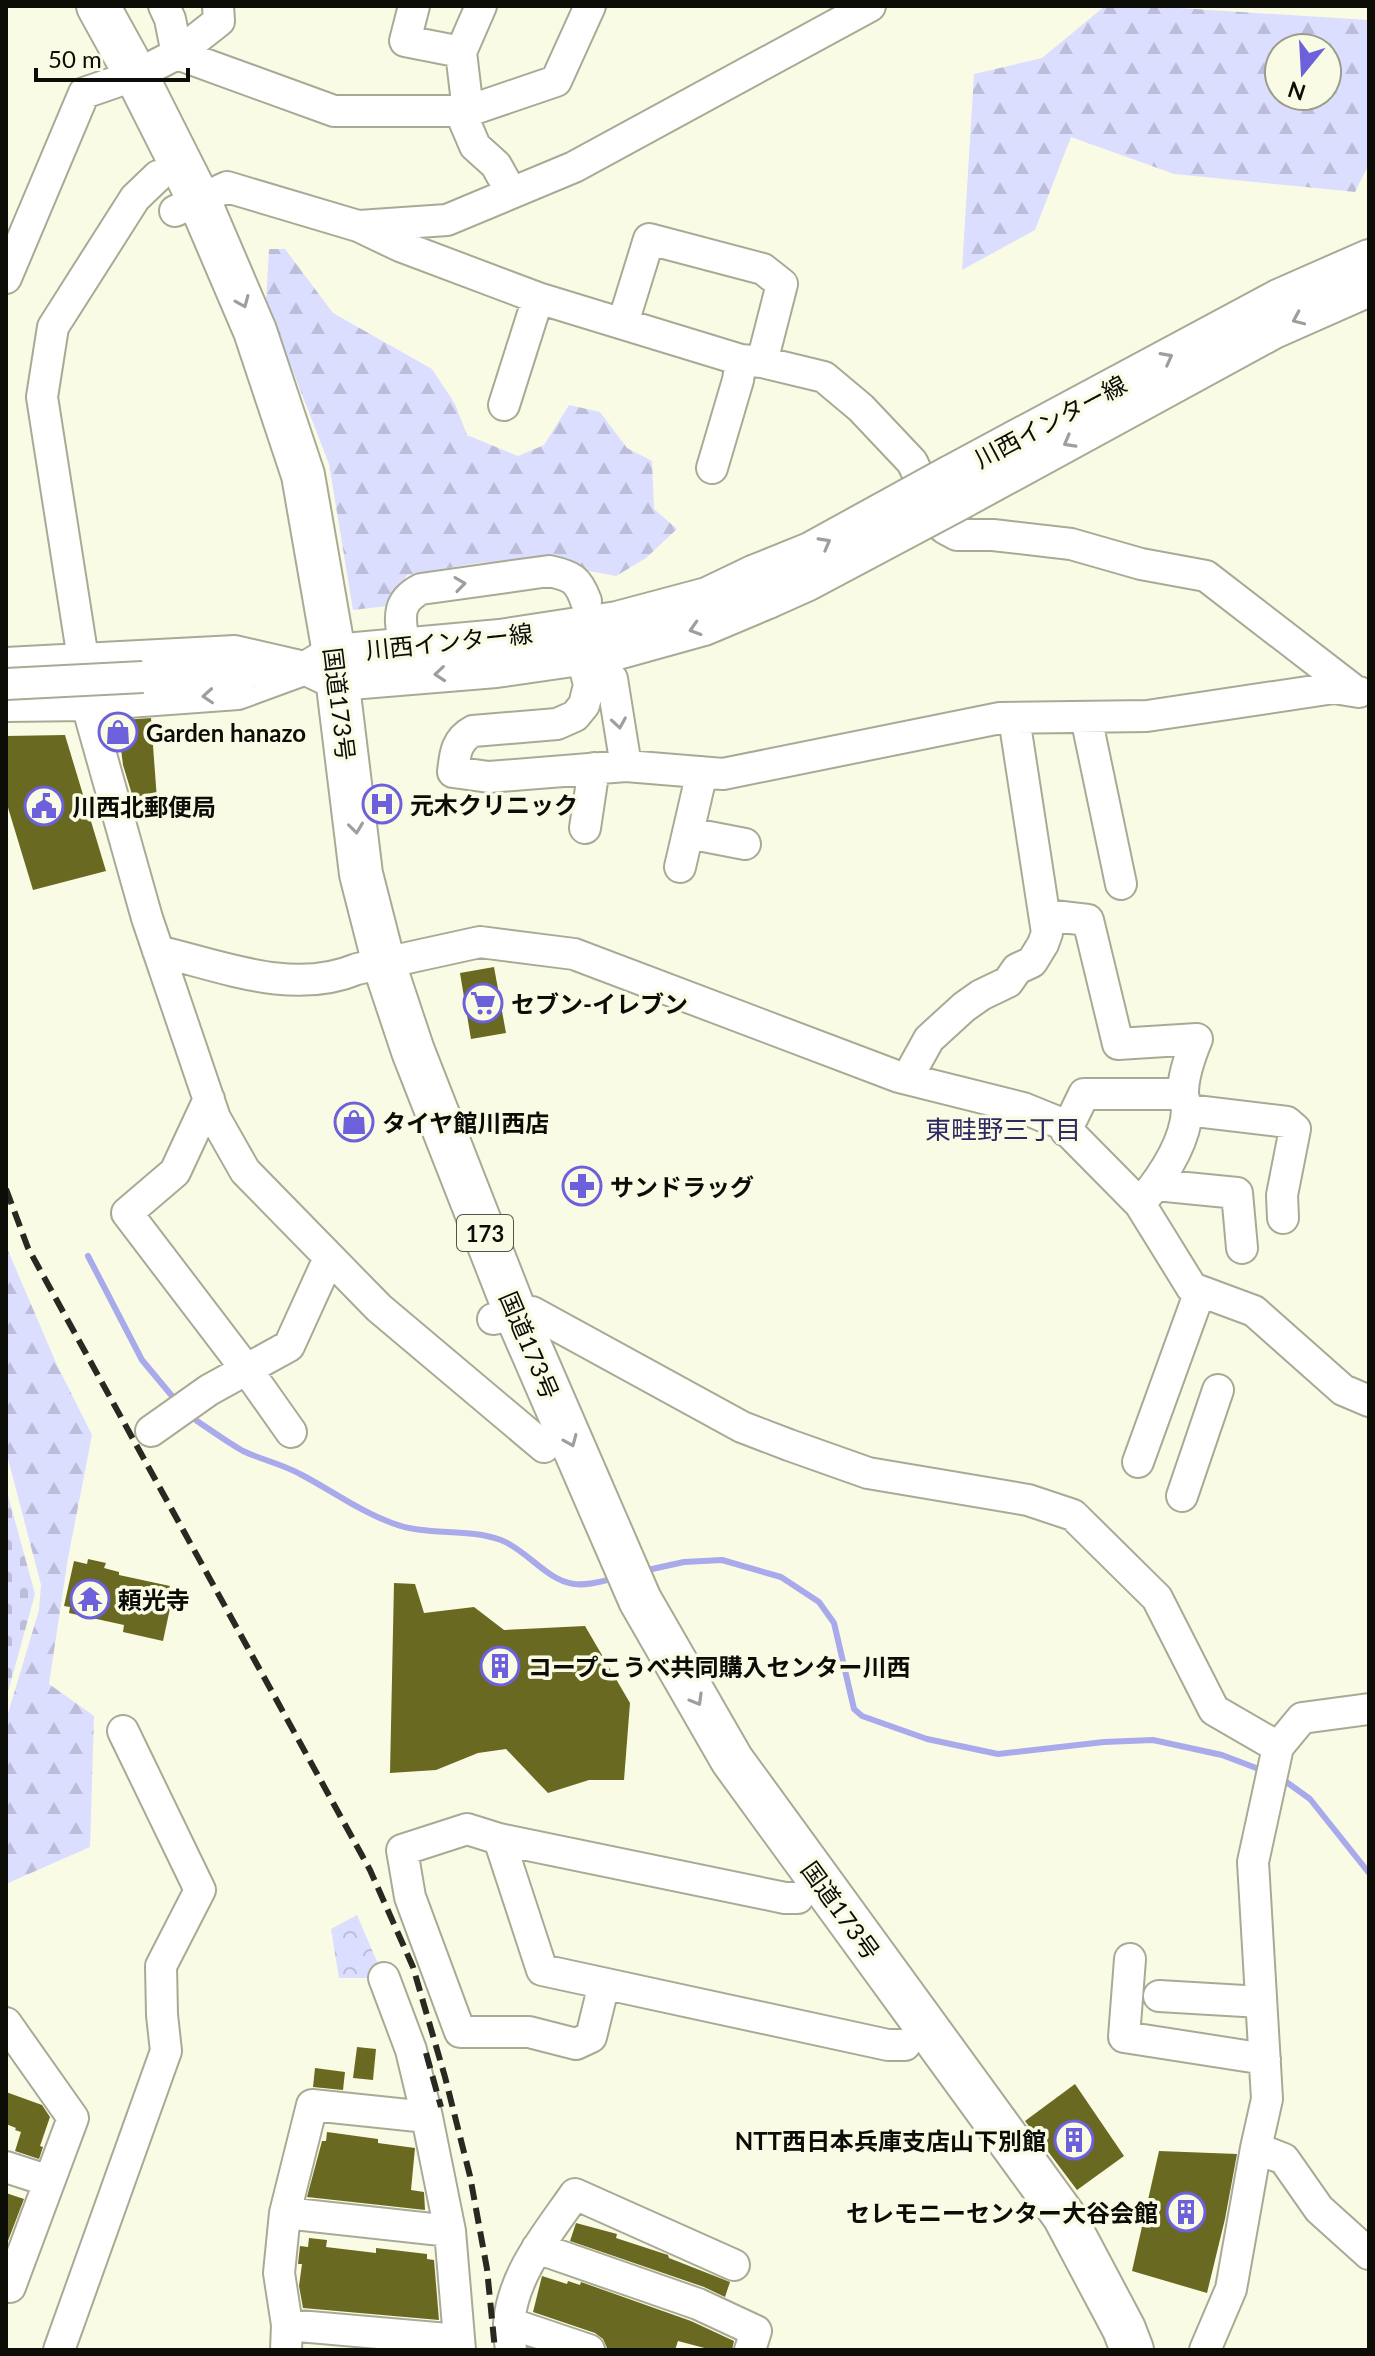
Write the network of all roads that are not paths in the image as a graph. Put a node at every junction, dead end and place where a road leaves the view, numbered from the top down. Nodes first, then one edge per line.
1 (73, 6) edge
2 (98, 6) edge
3 (164, 6) edge
4 (218, 6) edge
5 (414, 6) edge
6 (481, 6) edge
7 (590, 6) edge
8 (870, 6) edge
9 (461, 52) junction
10 (177, 54) junction
11 (126, 78) junction
12 (464, 111) junction
13 (511, 192) junction
14 (177, 196) junction
15 (358, 226) junction
16 (1369, 258) edge
17 (6, 278) edge
18 (1369, 288) edge
19 (538, 298) junction
20 (623, 323) junction
21 (752, 361) junction
22 (504, 405) dead end
23 (712, 468) dead end
24 (957, 487) junction
25 (760, 587) junction
26 (586, 601) dead end
27 (404, 646) junction
28 (582, 657) junction
29 (83, 659) junction
30 (6, 663) edge
31 (327, 668) junction
32 (612, 679) dead end
33 (6, 684) edge
34 (1362, 692) edge
35 (87, 705) junction
36 (6, 706) edge
37 (1086, 717) junction
38 (1014, 718) junction
39 (626, 766) junction
40 (594, 768) junction
41 (702, 772) junction
42 (585, 828) dead end
43 (688, 833) junction
44 (745, 844) dead end
45 (680, 867) dead end
46 (1121, 884) dead end
47 (1045, 915) junction
48 (158, 951) junction
49 (370, 966) junction
50 (913, 1080) junction
51 (209, 1099) junction
52 (1185, 1102) junction
53 (1066, 1131) junction
54 (1148, 1195) junction
55 (1283, 1218) dead end
56 (1242, 1248) dead end
57 (329, 1258) junction
58 (1200, 1291) junction
59 (505, 1317) junction
60 (246, 1368) junction
61 (1165, 1387) junction
62 (1369, 1401) edge
63 (151, 1431) dead end
64 (291, 1432) dead end
65 (544, 1447) junction
66 (1138, 1462) dead end
67 (1182, 1496) dead end
68 (1369, 1709) edge
69 (123, 1731) dead end
70 (1278, 1747) junction
71 (499, 1839) junction
72 (798, 1898) junction
73 (1130, 1959) dead end
74 (384, 1978) dead end
75 (604, 1984) junction
76 (1159, 1996) dead end
77 (1261, 2002) junction
78 (6, 2023) edge
79 (905, 2045) junction
80 (1265, 2059) junction
81 (427, 2117) junction
82 (1256, 2148) junction
83 (6, 2167) edge
84 (49, 2181) junction
85 (285, 2213) junction
86 (450, 2231) junction
87 (537, 2248) junction
88 (1369, 2254) edge
89 (734, 2265) dead end
90 (8, 2286) edge
91 (510, 2337) edge
92 (286, 2338) edge
93 (460, 2345) edge
94 (59, 2350) edge
95 (589, 2350) edge
96 (750, 2350) edge
97 (1102, 2350) edge
98 (1132, 2350) edge
99 (1205, 2350) edge

1 - 11 highway, 国道173号 / 173
2 - 11 highway, 国道173号 / 173
3 - 10 street
4 - 10 street
5 - 9 street
6 - 9 street
7 - 12 street
8 - 13 street
9 - 12 street
10 - 11 street
10 - 12 street
11 - 14 highway, 国道173号 / 173
11 - 17 street
12 - 13 street
13 - 15 street
14 - 15 street
14 - 29 street
14 - 31 highway, 国道173号 / 173
15 - 19 street
24 -> 16 main road, 川西インター線
18 -> 24 main road, 川西インター線
19 - 20 street
19 - 22 street
20 - 21 street
20 - 21 street
21 - 23 street
21 - 34 street
24 - 25 main road, 川西インター線, bridge
25 - 27 main road, 川西インター線
25 -> 28 main road, 川西インター線
27 -> 26 street
27 - 31 main road, 川西インター線
28 -> 31 main road, 川西インター線
28 - 40 street
29 - 30 street
29 - 31 street
29 - 35 street
31 - 33 street, bridge
31 -> 35 street
31 - 49 highway, 国道173号 / 173
32 -> 39 street
34 - 37 street
35 - 36 street
35 - 48 street
37 - 38 street
37 - 46 street
38 - 41 street
38 - 47 street
39 - 40 street
39 - 41 street
40 - 42 street
41 - 43 street
43 - 44 street
43 - 45 street
47 - 50 street
47 - 52 street
48 - 49 street
48 - 51 street
49 - 50 street
49 - 59 highway, 国道173号 / 173
50 - 53 street
51 - 57 street
51 - 60 street
52 - 53 street
52 - 54 street
52 - 55 street
53 - 54 street
54 - 56 street
54 - 58 street
57 - 60 street
57 - 65 street
58 - 61 street
58 - 62 street
59 - 65 highway, 国道173号 / 173
59 - 70 street
59 -> 98 highway, 国道173号 / 173
60 - 63 street
60 - 64 street
61 - 66 street
61 - 67 street
65 - 72 highway, 国道173号 / 173
68 - 70 street
69 - 94 street
70 - 77 street
71 - 72 street
71 - 75 street
71 - 75 street
72 - 79 highway, 国道173号 / 173
73 - 80 street
74 - 81 street
75 - 79 street
76 - 77 street
77 - 80 street
78 - 84 street
79 - 97 highway, 国道173号 / 173
80 - 82 street
81 - 85 street
81 - 86 street
82 - 88 street
82 - 99 street
83 - 84 street
84 - 90 street
85 - 86 street
85 - 92 street
86 - 93 street
87 - 89 street
87 - 91 street
87 - 96 street
91 - 95 street
92 - 93 street

